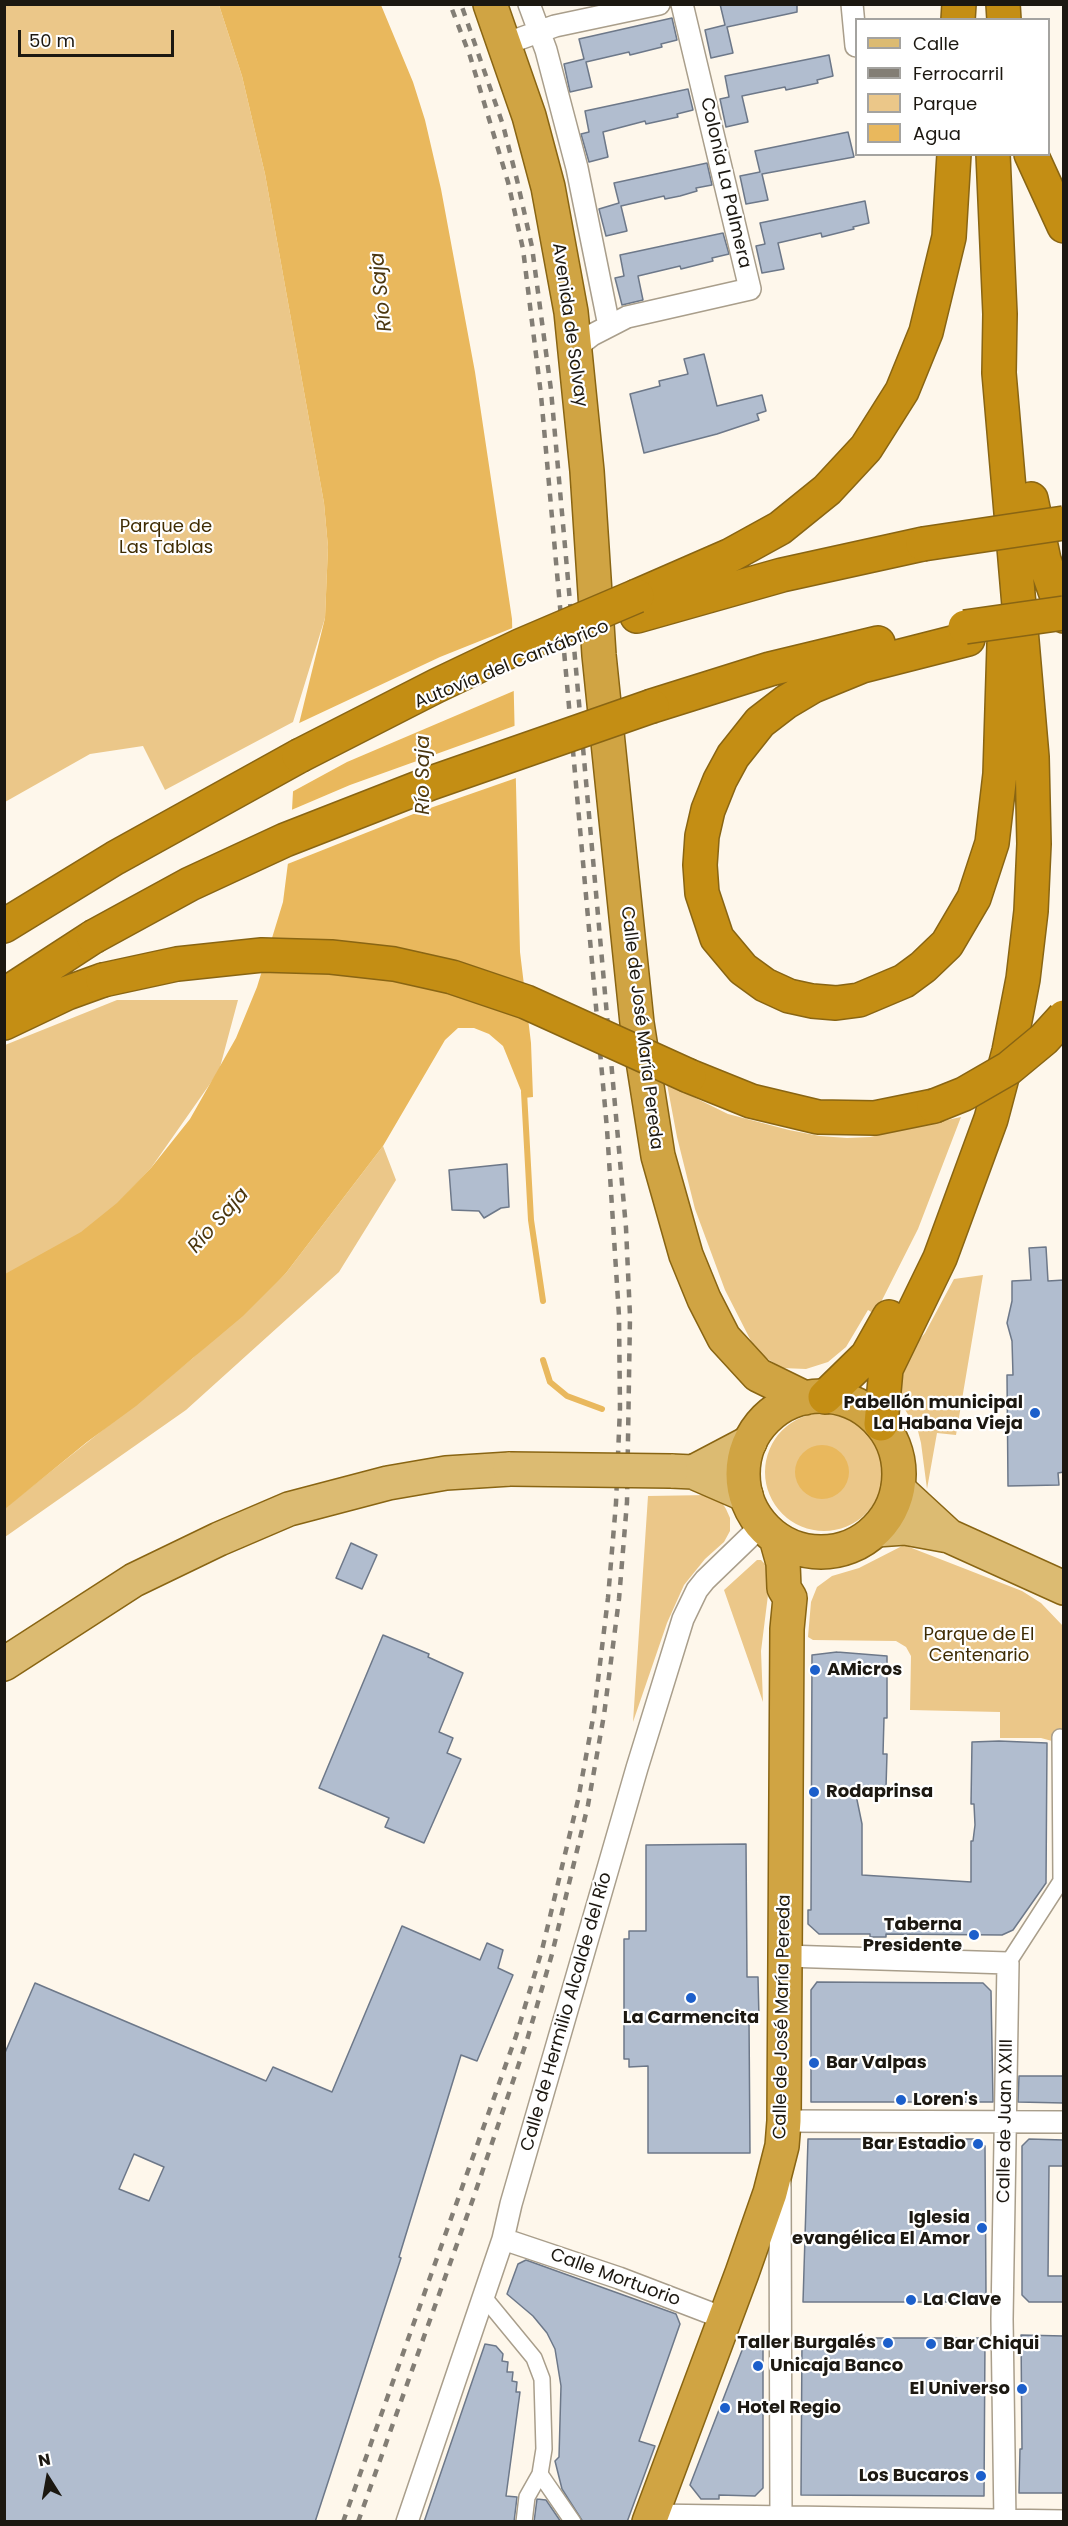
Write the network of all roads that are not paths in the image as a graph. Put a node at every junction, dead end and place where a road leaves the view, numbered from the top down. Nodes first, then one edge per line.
1 (490, 4) edge
2 (529, 4) edge
3 (659, 4) edge
4 (682, 4) edge
5 (852, 4) edge
6 (538, 31) junction
7 (855, 36) edge
8 (505, 44) junction
9 (954, 156) edge
10 (972, 156) edge
11 (1032, 156) edge
12 (993, 168) edge
13 (1064, 226) edge
14 (1000, 314) junction
15 (609, 326) junction
16 (574, 348) junction
17 (1064, 523) edge
18 (637, 606) junction
19 (1064, 615) edge
20 (966, 633) junction
21 (1004, 644) junction
22 (612, 770) joint
23 (73, 882) junction
24 (4, 919) edge
25 (4, 926) edge
26 (4, 995) edge
27 (1064, 1017) edge
28 (4, 1023) edge
29 (729, 1345) junction
30 (815, 1398) junction
31 (881, 1424) junction
32 (754, 1436) junction
33 (682, 1471) junction
34 (898, 1488) junction
35 (746, 1495) junction
36 (876, 1530) junction
37 (769, 1532) junction
38 (949, 1536) junction
39 (826, 1552) junction
40 (1064, 1588) edge
41 (790, 1598) junction
42 (4, 1664) edge
43 (1060, 1737) dead end
44 (785, 1956) junction
45 (1008, 1963) junction
46 (784, 2121) junction
47 (1006, 2121) junction
48 (1064, 2121) edge
49 (779, 2163) junction
50 (503, 2239) junction
51 (483, 2296) junction
52 (726, 2319) junction
53 (540, 2474) junction
54 (651, 2518) edge
55 (781, 2519) edge
56 (1005, 2521) edge
57 (1064, 2521) edge
58 (407, 2522) edge
59 (524, 2522) edge
60 (573, 2522) edge

1 - 8 highway, Avenida de Solvay
2 - 6 street
3 - 6 street
4 - 15 street, Colonia La Palmera
5 - 7 street
6 - 8 street
6 - 15 street
8 - 16 highway, Avenida de Solvay
9 - 18 highway
10 - 21 highway
11 - 13 highway
12 - 14 highway
14 - 19 highway
14 - 31 highway
15 - 16 street, Colonia La Palmera
16 - 22 highway, Avenida de Solvay
17 - 18 highway, bridge
18 - 23 highway, bridge
19 - 20 highway, bridge
20 - 21 highway
20 - 26 highway, bridge
21 - 30 highway
22 - 29 highway, Calle de José María Pereda
23 - 24 highway
23 - 25 highway
27 - 28 highway, bridge
29 - 30 highway, Calle de José María Pereda
29 - 32 highway, Calle de José María Pereda
30 - 31 highway
30 - 32 highway
31 - 34 highway
32 - 33 main road
32 - 35 highway
33 - 35 main road
33 - 42 main road, bridge
34 - 36 highway
34 - 38 main road
35 - 37 highway
36 - 38 main road
36 - 39 highway
37 - 39 highway
37 - 41 highway, Calle de José María Pereda
37 - 50 street, Calle de Hermilio Alcalde del Río
38 - 40 main road
39 - 41 highway
41 - 44 highway, Calle de José María Pereda
43 - 45 street
44 - 45 street
44 - 46 highway, Calle de José María Pereda
45 - 47 street, Calle de Juan XXIII
46 - 47 street
46 - 49 highway, Calle de José María Pereda
47 - 48 street
47 - 56 street, Calle de Juan XXIII
49 - 52 highway, Calle de José María Pereda
49 - 55 street
50 - 51 street, Calle de Hermilio Alcalde del Río
50 - 52 street, Calle Mortuorio
51 - 53 street
51 - 58 street, Calle de Hermilio Alcalde del Río
52 - 54 highway, Calle de José María Pereda
53 - 59 street
53 - 60 street
54 - 55 street
55 - 56 street
56 - 57 street

